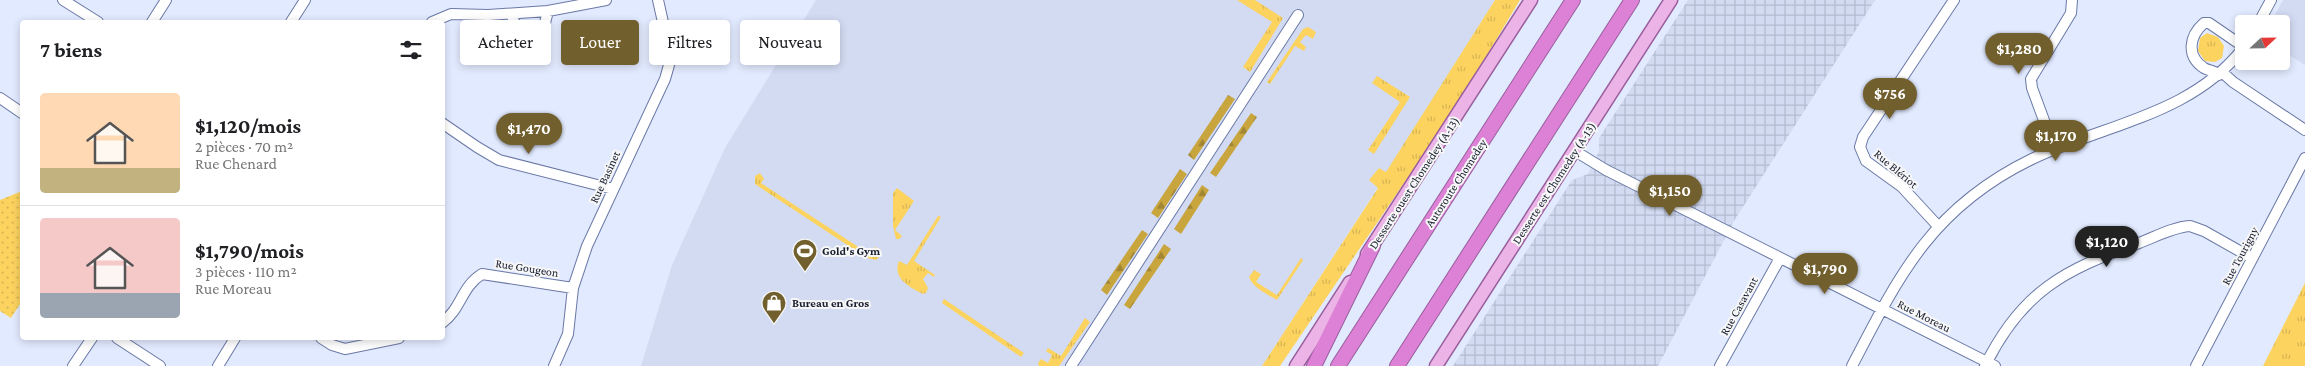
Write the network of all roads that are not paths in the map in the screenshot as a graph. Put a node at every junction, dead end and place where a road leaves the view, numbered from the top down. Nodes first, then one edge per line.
1 (63, 0) edge
2 (166, 0) edge
3 (305, 0) edge
4 (606, 0) edge
5 (658, 0) edge
6 (1531, 0) edge
7 (1573, 0) edge
8 (1632, 0) edge
9 (1671, 0) edge
10 (1954, 0) edge
11 (2072, 0) edge
12 (2271, 0) edge
13 (548, 11) junction
14 (511, 14) junction
15 (1298, 15) dead end
16 (2263, 15) edge
17 (95, 20) edge
18 (153, 20) edge
19 (295, 20) edge
20 (437, 20) edge
21 (2235, 41) edge
22 (2235, 57) edge
23 (2220, 73) junction
24 (0, 98) edge
25 (20, 112) edge
26 (445, 125) edge
27 (2305, 130) edge
28 (2055, 150) junction
29 (1575, 151) junction
30 (2305, 158) edge
31 (613, 189) junction
32 (1938, 226) junction
33 (1373, 246) junction
34 (1780, 258) junction
35 (2252, 258) junction
36 (573, 288) junction
37 (1882, 309) junction
38 (445, 321) edge
39 (91, 340) edge
40 (120, 340) edge
41 (234, 340) edge
42 (324, 340) edge
43 (389, 340) edge
44 (1989, 365) edge
45 (73, 366) edge
46 (160, 366) edge
47 (218, 366) edge
48 (554, 366) edge
49 (1071, 366) edge
50 (1296, 366) edge
51 (1314, 366) edge
52 (1338, 366) edge
53 (1397, 366) edge
54 (1436, 366) edge
55 (1720, 366) edge
56 (1852, 366) edge
57 (2196, 366) edge

1 - 17 street
2 - 18 street
3 - 19 street
4 - 13 street
5 - 31 street, Rue Basinet
6 - 33 main road, Desserte ouest Chomedey (A-13)
7 - 52 highway, Autoroute Chomedey
8 - 53 highway
9 - 29 main road, Desserte est Chomedey (A-13)
10 - 32 street, Rue Blériot
11 - 28 street
12 - 16 street
13 - 14 street
13 - 14 street
14 - 20 street
15 - 49 street
21 - 23 street
22 - 23 street
23 - 27 street
23 - 28 street
24 - 25 street
26 - 31 street
28 - 32 street
29 - 34 street, Rue Moreau
29 - 54 main road, Desserte est Chomedey (A-13)
30 - 35 street, Rue Tourigny
31 - 36 street, Rue Basinet
32 - 37 street
33 - 50 main road, Desserte ouest Chomedey (A-13)
33 - 51 highway
34 - 37 street, Rue Moreau
34 - 55 street, Rue Casavant
35 - 44 street
35 - 57 street, Rue Tourigny
36 - 38 street, Rue Gougeon
36 - 48 street, Rue Basinet
37 - 44 street, Rue Moreau
37 - 56 street
39 - 45 street
40 - 46 street
41 - 47 street
42 - 43 street

